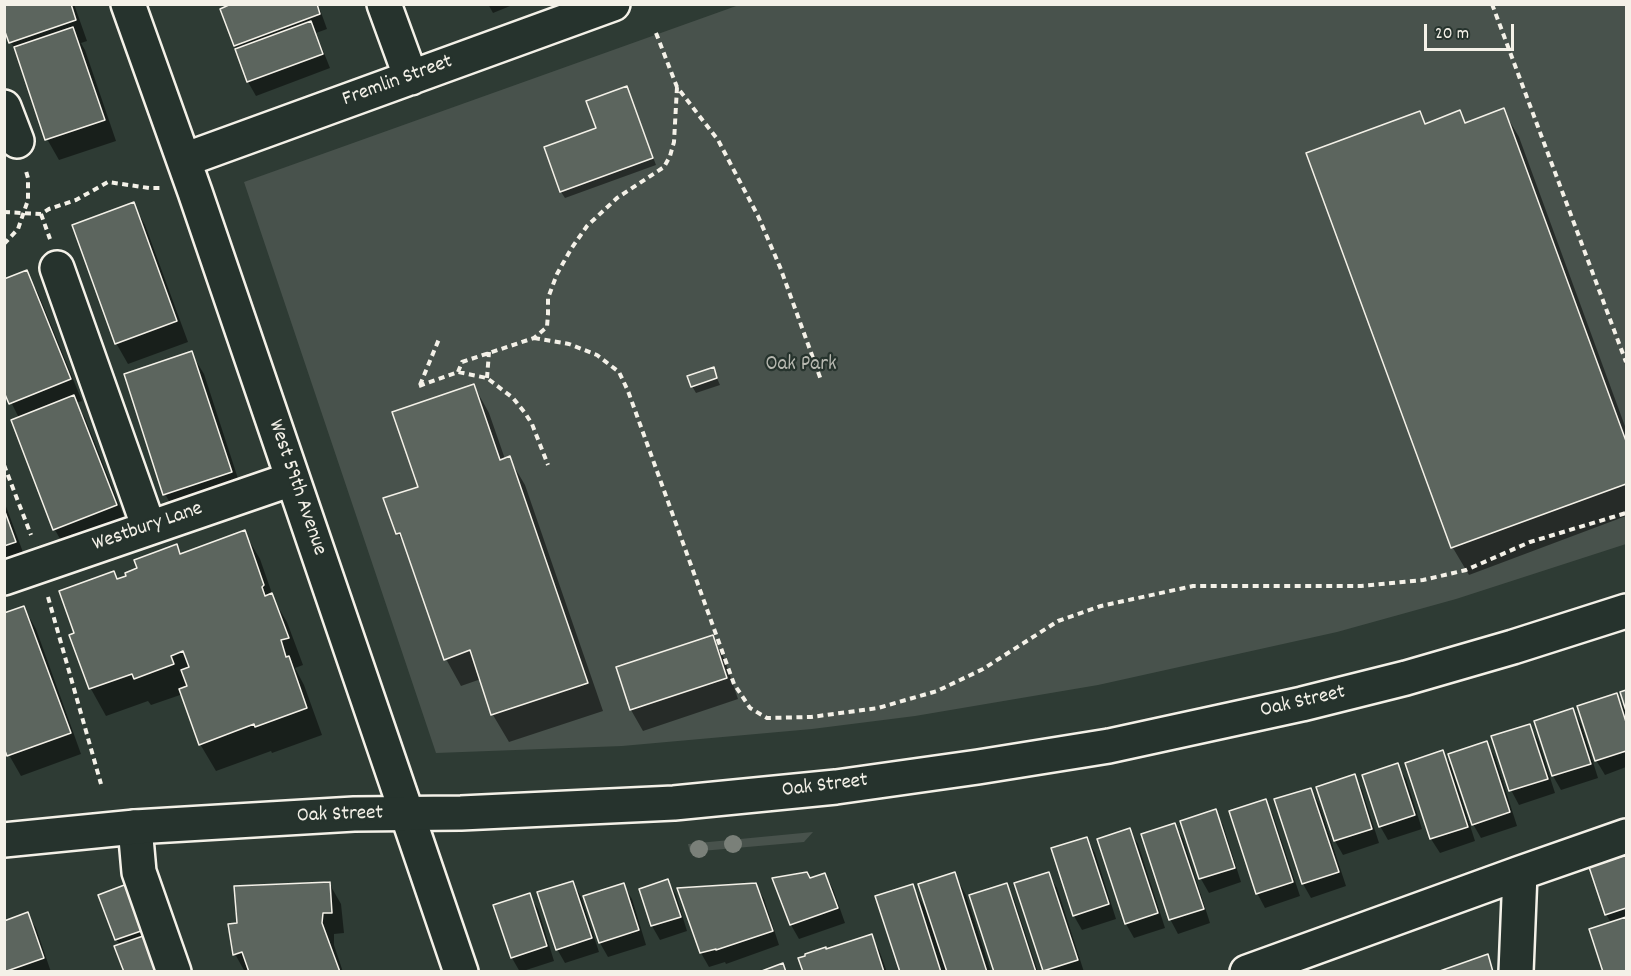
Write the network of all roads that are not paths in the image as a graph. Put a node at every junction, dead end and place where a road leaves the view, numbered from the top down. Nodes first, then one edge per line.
1 (128, 4) edge
2 (384, 4) edge
3 (613, 4) edge
4 (411, 78) junction
5 (4, 106) edge
6 (17, 141) road end
7 (184, 160) junction
8 (57, 268) dead end
9 (292, 479) junction
10 (149, 528) junction
11 (4, 578) edge
12 (1626, 611) edge
13 (407, 813) junction
14 (135, 827) junction
15 (1626, 836) edge
16 (4, 840) edge
17 (1520, 873) junction
18 (174, 972) edge
19 (461, 972) edge
20 (1247, 972) edge
21 (1516, 972) edge

1 - 7 street, West 59th Avenue
2 - 4 street
3 - 4 street, Fremlin Street
4 - 7 street, Fremlin Street
5 - 6 street
7 - 9 street, West 59th Avenue
8 - 10 street
9 - 10 street, Westbury Lane
9 - 13 street, West 59th Avenue
10 - 11 street, Westbury Lane
12 - 13 street, Oak Street
13 - 14 street, Oak Street
13 - 19 street, West 59th Avenue
14 - 16 street, Oak Street
14 - 18 street
15 - 17 street
17 - 20 street
17 - 21 street

